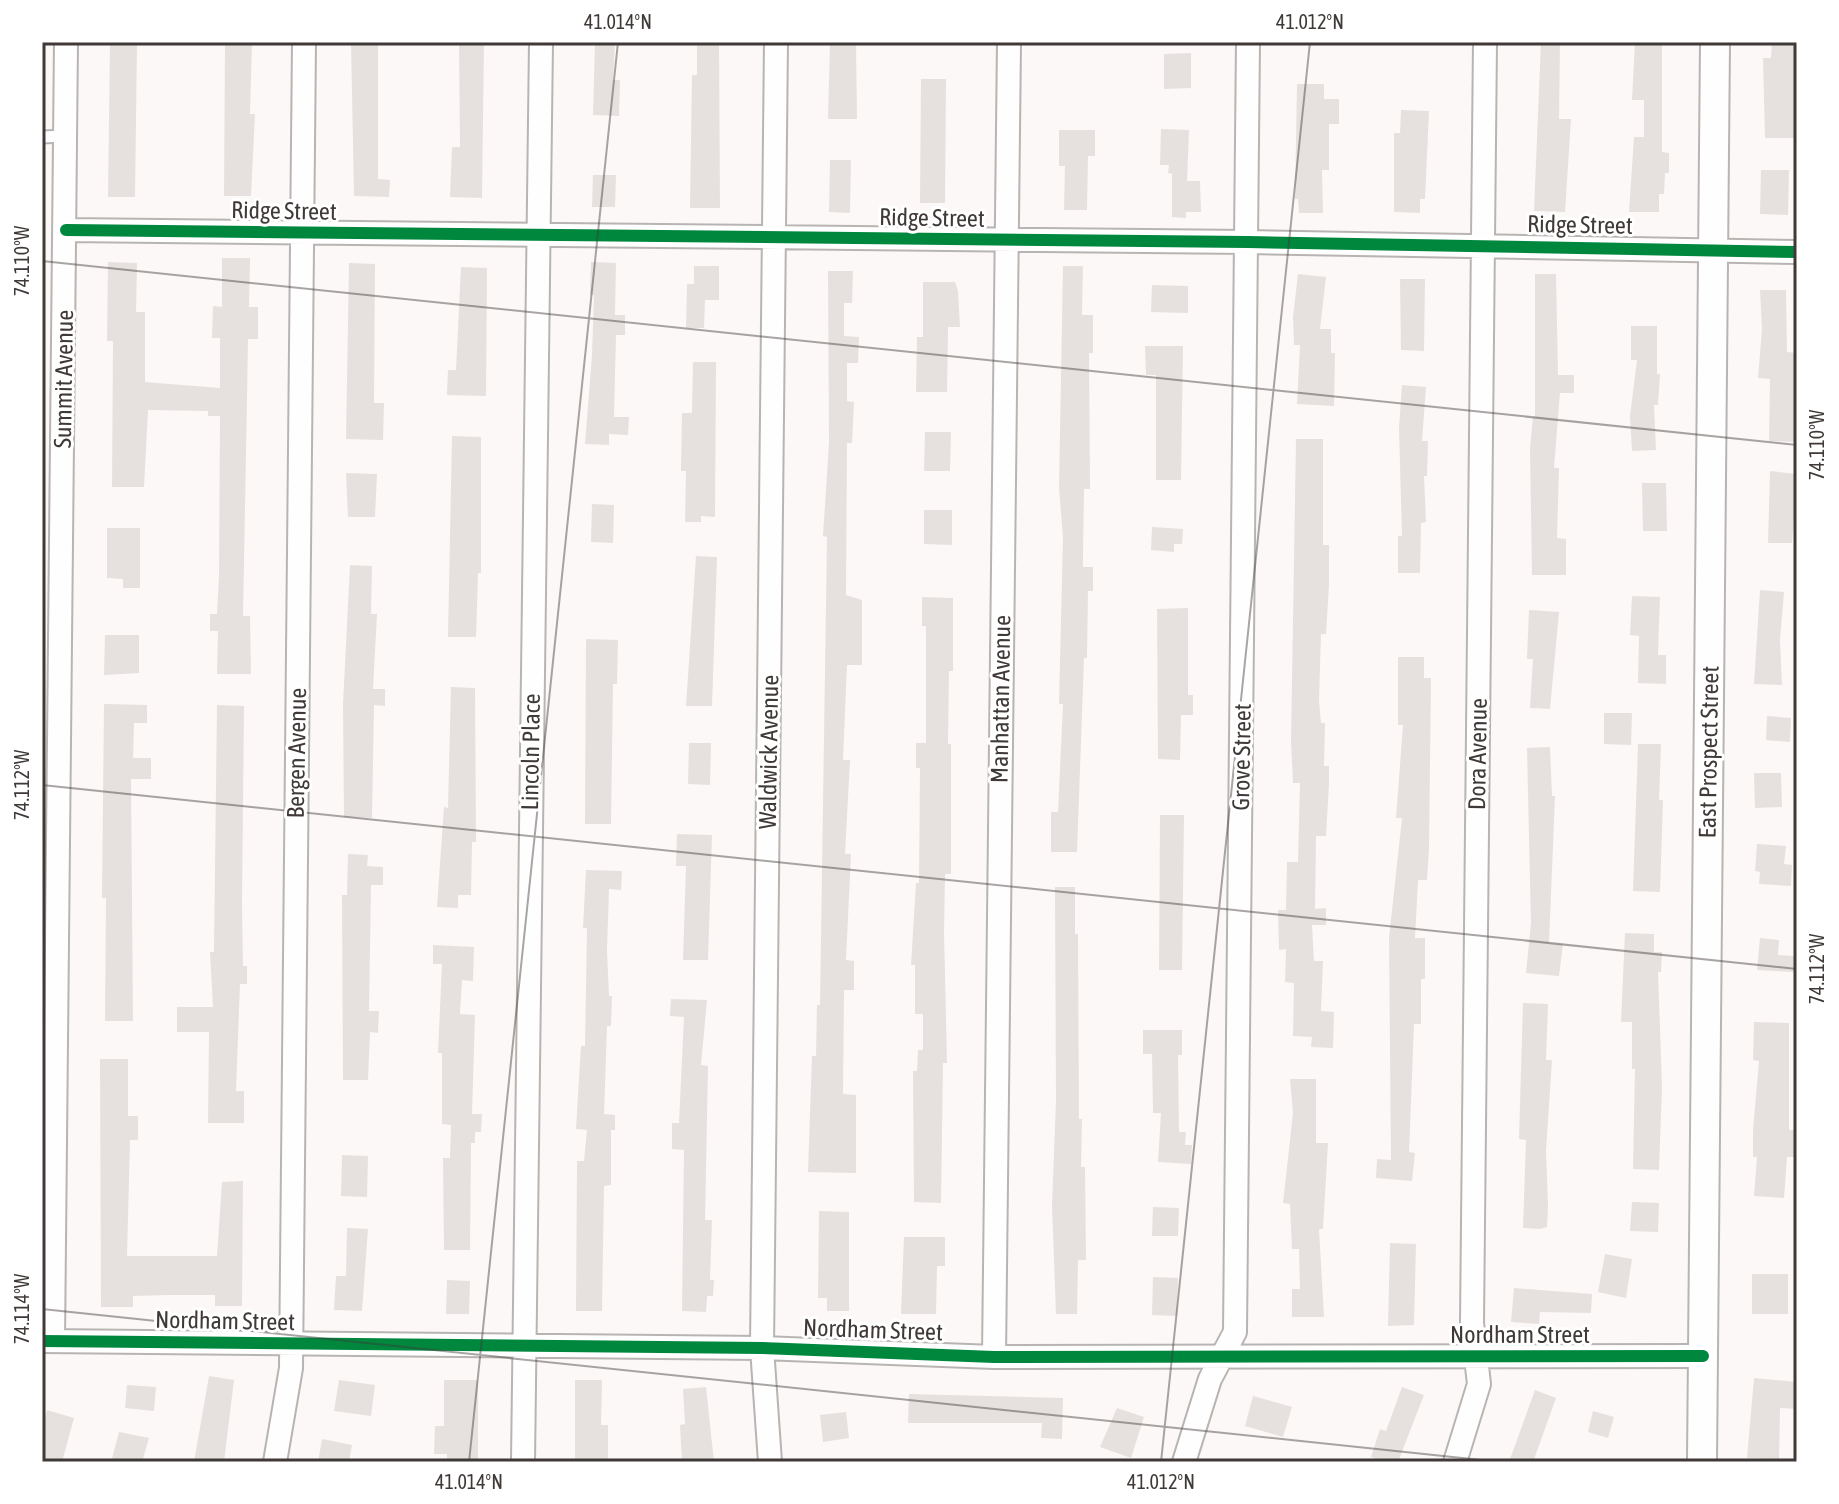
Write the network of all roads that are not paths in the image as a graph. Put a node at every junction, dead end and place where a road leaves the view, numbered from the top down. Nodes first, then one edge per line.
1 (66, 42) edge
2 (304, 42) edge
3 (541, 42) edge
4 (776, 42) edge
5 (1009, 42) edge
6 (1248, 42) edge
7 (1485, 42) edge
8 (1715, 42) edge
9 (65, 136) junction
10 (42, 137) edge
11 (66, 230) junction
12 (302, 233) junction
13 (537, 236) junction
14 (775, 239) junction
15 (1007, 241) junction
16 (1248, 242) junction
17 (1485, 245) junction
18 (1713, 250) junction
19 (1797, 252) edge
20 (47, 1341) edge
21 (291, 1343) junction
22 (524, 1345) junction
23 (762, 1348) junction
24 (1703, 1356) junction
25 (994, 1357) junction
26 (1221, 1357) junction
27 (1477, 1357) junction
28 (275, 1462) edge
29 (523, 1462) edge
30 (770, 1462) edge
31 (1184, 1462) edge
32 (1455, 1462) edge
33 (1702, 1462) edge

1 - 9 street, Summit Avenue
2 - 12 street, Bergen Avenue
3 - 13 street, Lincoln Place
4 - 14 street, Waldwick Avenue
5 - 15 street, Manhattan Avenue
6 - 16 street, Grove Street
7 - 17 street, Dora Avenue
8 - 18 street, East Prospect Street
9 - 10 lane
9 - 11 street, Summit Avenue
11 - 12 street, Ridge Street
11 - 20 street, Summit Avenue
12 - 13 street, Ridge Street
12 - 21 street, Bergen Avenue
13 - 14 street, Ridge Street
13 - 22 street, Lincoln Place
14 - 15 street, Ridge Street
14 - 23 street, Waldwick Avenue
15 - 16 street, Ridge Street
15 - 25 street, Manhattan Avenue
16 - 17 street, Ridge Street
16 - 26 street, Grove Street
17 - 18 street, Ridge Street
17 - 27 street, Dora Avenue
18 - 19 street, Ridge Street
18 - 24 street, East Prospect Street
20 - 21 street, Nordham Street
21 - 22 street, Nordham Street
21 - 28 street, Bergen Avenue
22 - 23 street, Nordham Street
22 - 29 street, Lincoln Place
23 - 25 street, Nordham Street
23 - 30 street, Waldwick Avenue
24 - 27 street, Nordham Street
24 - 33 street, East Prospect Street
25 - 26 street, Nordham Street
26 - 27 street, Nordham Street
26 - 31 street, Grove Street
27 - 32 street, Dora Avenue

